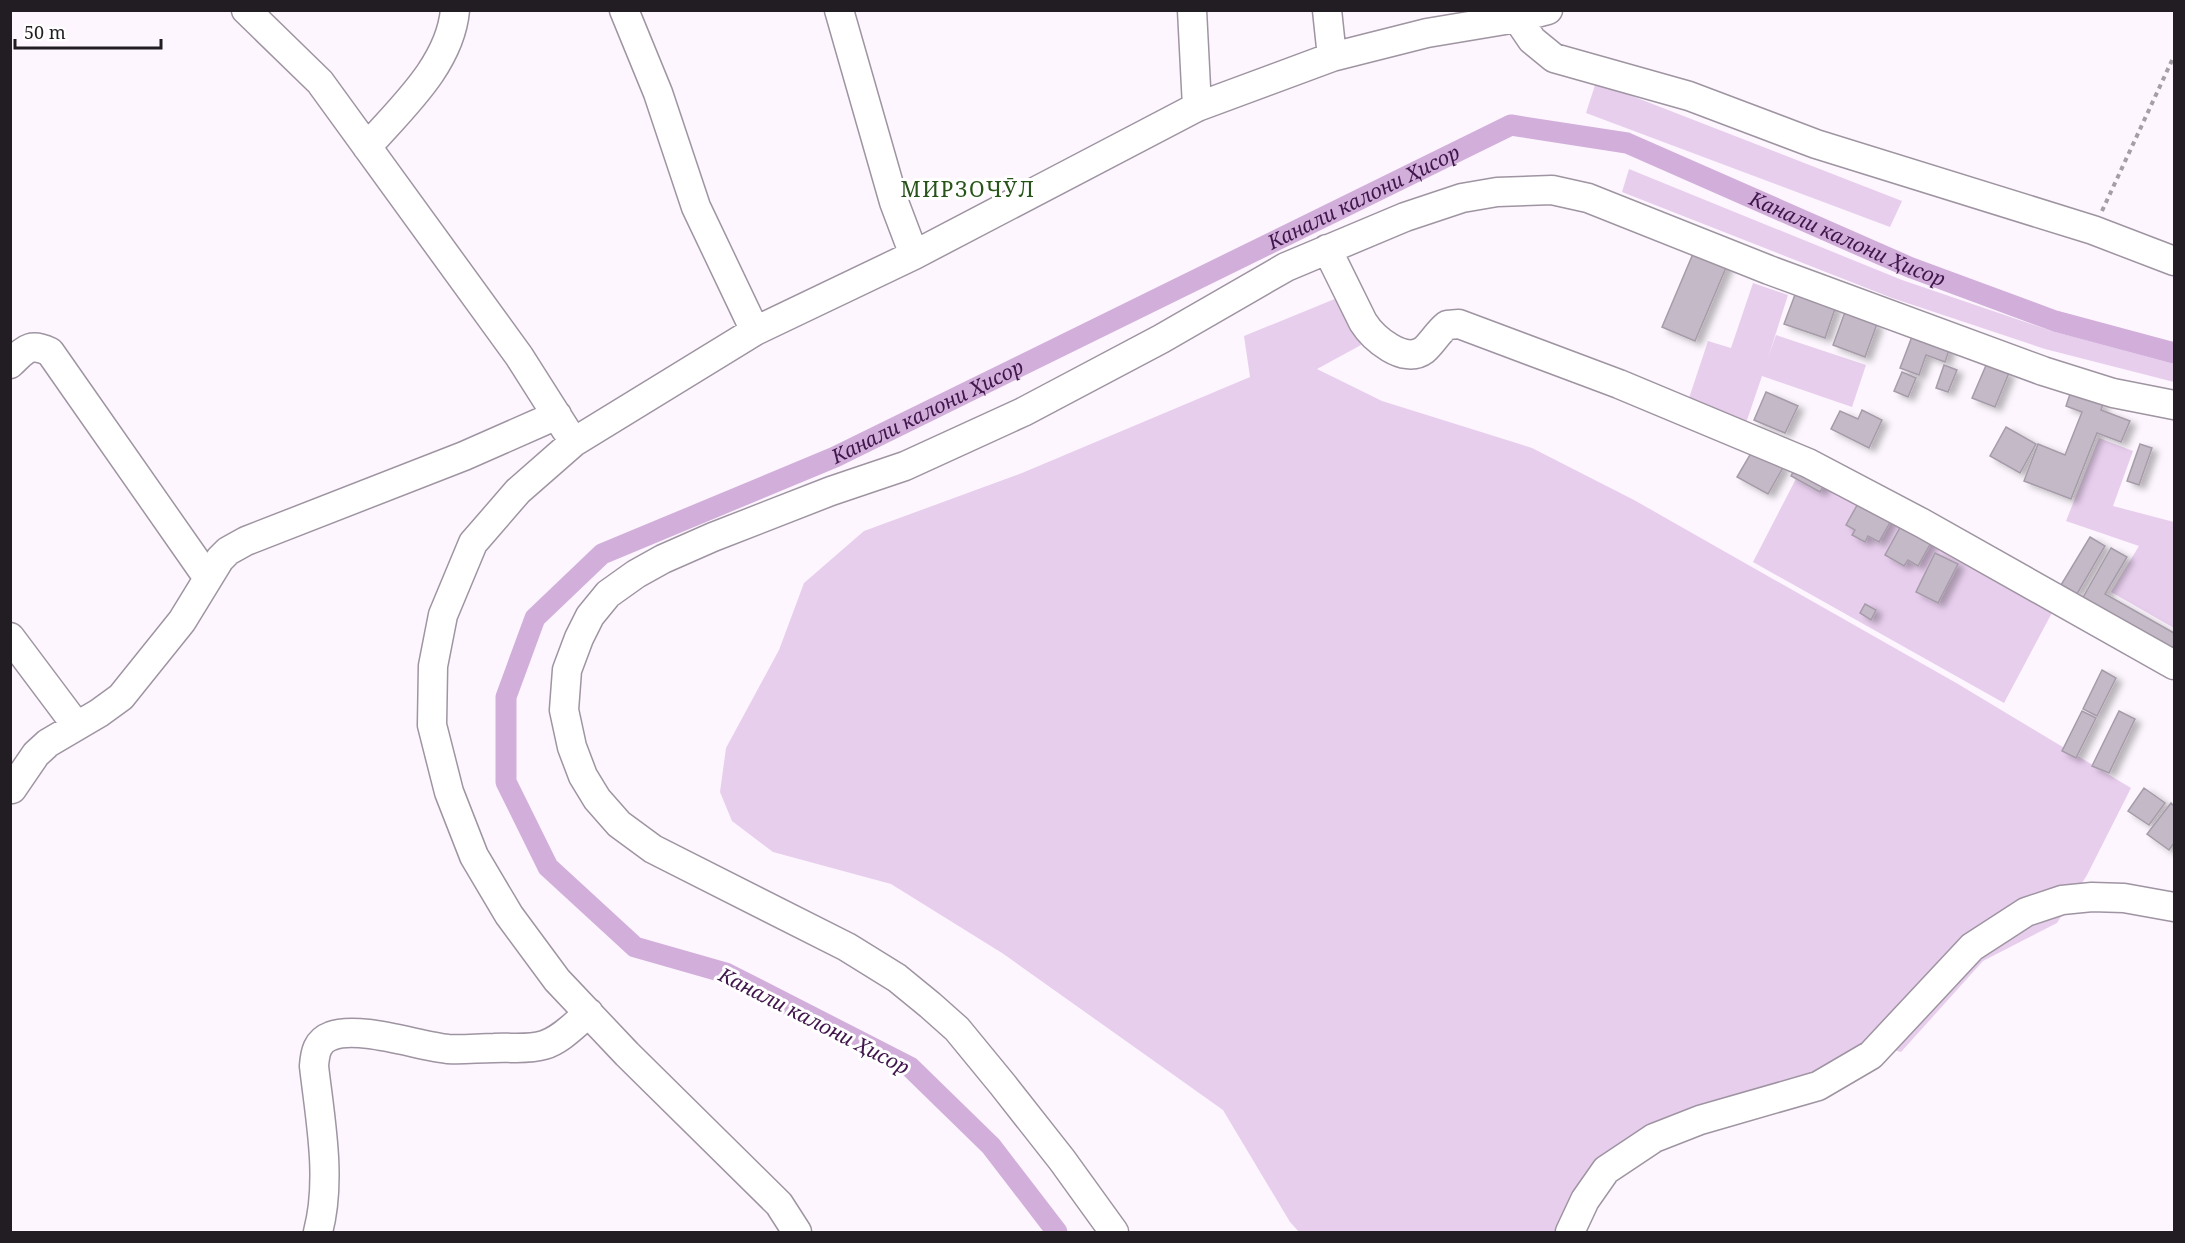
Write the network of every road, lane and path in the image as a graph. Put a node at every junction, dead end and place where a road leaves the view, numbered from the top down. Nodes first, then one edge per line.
1 (246, 10) edge
2 (455, 10) edge
3 (624, 10) edge
4 (839, 10) edge
5 (1192, 10) edge
6 (1327, 10) edge
7 (1548, 10) edge
8 (1517, 18) junction
9 (1332, 57) junction
10 (2175, 57) edge
11 (1197, 107) junction
12 (367, 147) junction
13 (2093, 230) junction
14 (1327, 249) junction
15 (914, 255) junction
16 (2175, 261) edge
17 (754, 331) junction
18 (10, 364) edge
19 (2175, 405) edge
20 (557, 416) junction
21 (574, 442) junction
22 (208, 578) junction
23 (10, 637) edge
24 (2175, 665) edge
25 (76, 725) junction
26 (12, 789) dead end
27 (2175, 907) edge
28 (589, 1013) junction
29 (318, 1233) edge
30 (797, 1233) edge
31 (1114, 1233) edge
32 (1570, 1233) edge

1 - 12 street
2 - 12 street
3 - 17 street
4 - 15 street
5 - 11 street
6 - 9 street
7 - 8 street
8 - 9 street
8 - 13 street
9 - 11 street
10 - 13 path
11 - 15 street
12 - 20 street
13 - 16 street
14 - 19 street
14 - 24 street
14 - 31 street
15 - 17 street
17 - 21 street
18 - 22 street
20 - 21 street
20 - 22 street
21 - 28 street
22 - 25 street
23 - 25 street
25 - 26 street
27 - 32 street
28 - 29 street
28 - 30 street

